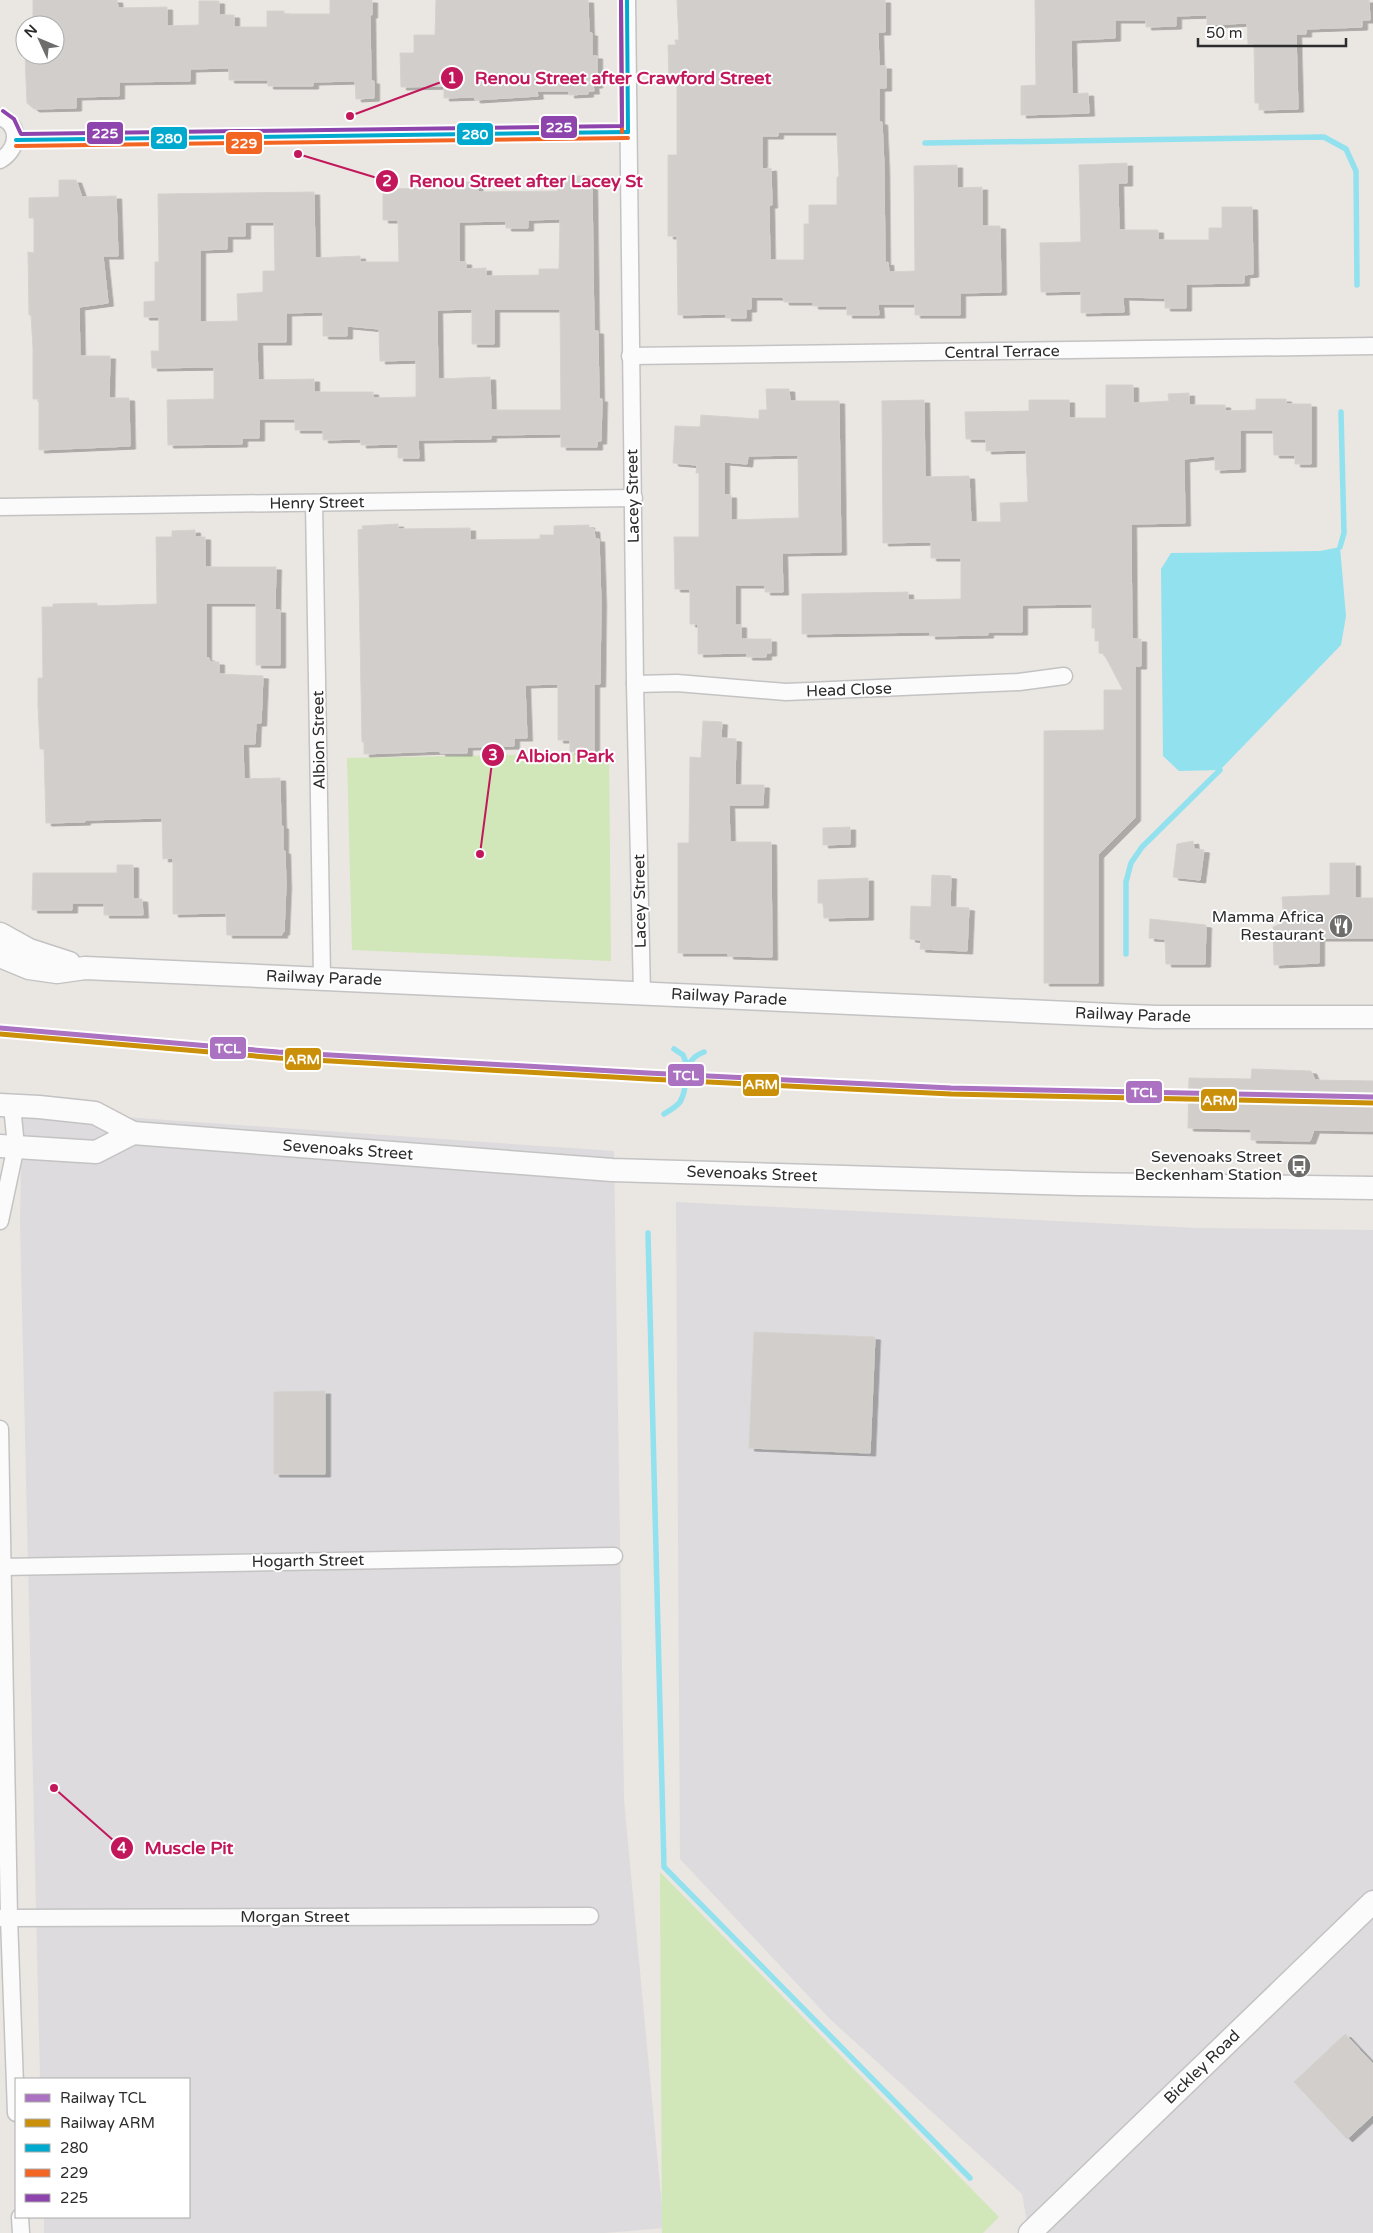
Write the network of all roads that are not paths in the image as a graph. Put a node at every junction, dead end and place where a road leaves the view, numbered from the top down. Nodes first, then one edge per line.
1 (627, 0) edge
2 (0, 117) edge
3 (628, 132) junction
4 (16, 140) junction
5 (0, 160) edge
6 (1373, 346) edge
7 (630, 356) junction
8 (634, 498) junction
9 (314, 503) junction
10 (0, 507) edge
11 (1064, 676) dead end
12 (634, 684) junction
13 (0, 934) edge
14 (0, 956) edge
15 (84, 968) junction
16 (322, 977) junction
17 (642, 993) junction
18 (1373, 1018) edge
19 (6, 1106) edge
20 (133, 1133) junction
21 (8, 1146) edge
22 (1373, 1188) edge
23 (0, 1221) edge
24 (0, 1429) edge
25 (614, 1556) dead end
26 (2, 1567) junction
27 (1373, 1902) edge
28 (590, 1916) dead end
29 (4, 1918) edge
30 (15, 2097) edge
31 (20, 2218) edge
32 (21, 2233) edge
33 (1030, 2233) edge

1 - 3 street, Lacey Street
2 - 4 street
3 - 4 street
3 - 7 street, Lacey Street
4 - 5 street
6 - 7 street, Central Terrace
7 - 8 street, Lacey Street
8 - 9 street, Henry Street
8 - 12 street, Lacey Street
9 - 10 street, Henry Street
9 - 16 street, Albion Street
11 - 12 street, Head Close
12 - 17 street, Lacey Street
13 - 15 street, Railway Parade
14 - 15 street, Railway Parade
15 - 16 street, Railway Parade
16 - 17 street, Railway Parade
17 - 18 street, Railway Parade
19 - 20 street, Sevenoaks Street
19 - 21 street
20 - 21 street
20 - 22 street, Sevenoaks Street
21 - 23 street
24 - 26 street
25 - 26 street, Hogarth Street
26 - 29 street
27 - 33 street, Bickley Road
28 - 29 street, Morgan Street
29 - 30 street
31 - 32 street

